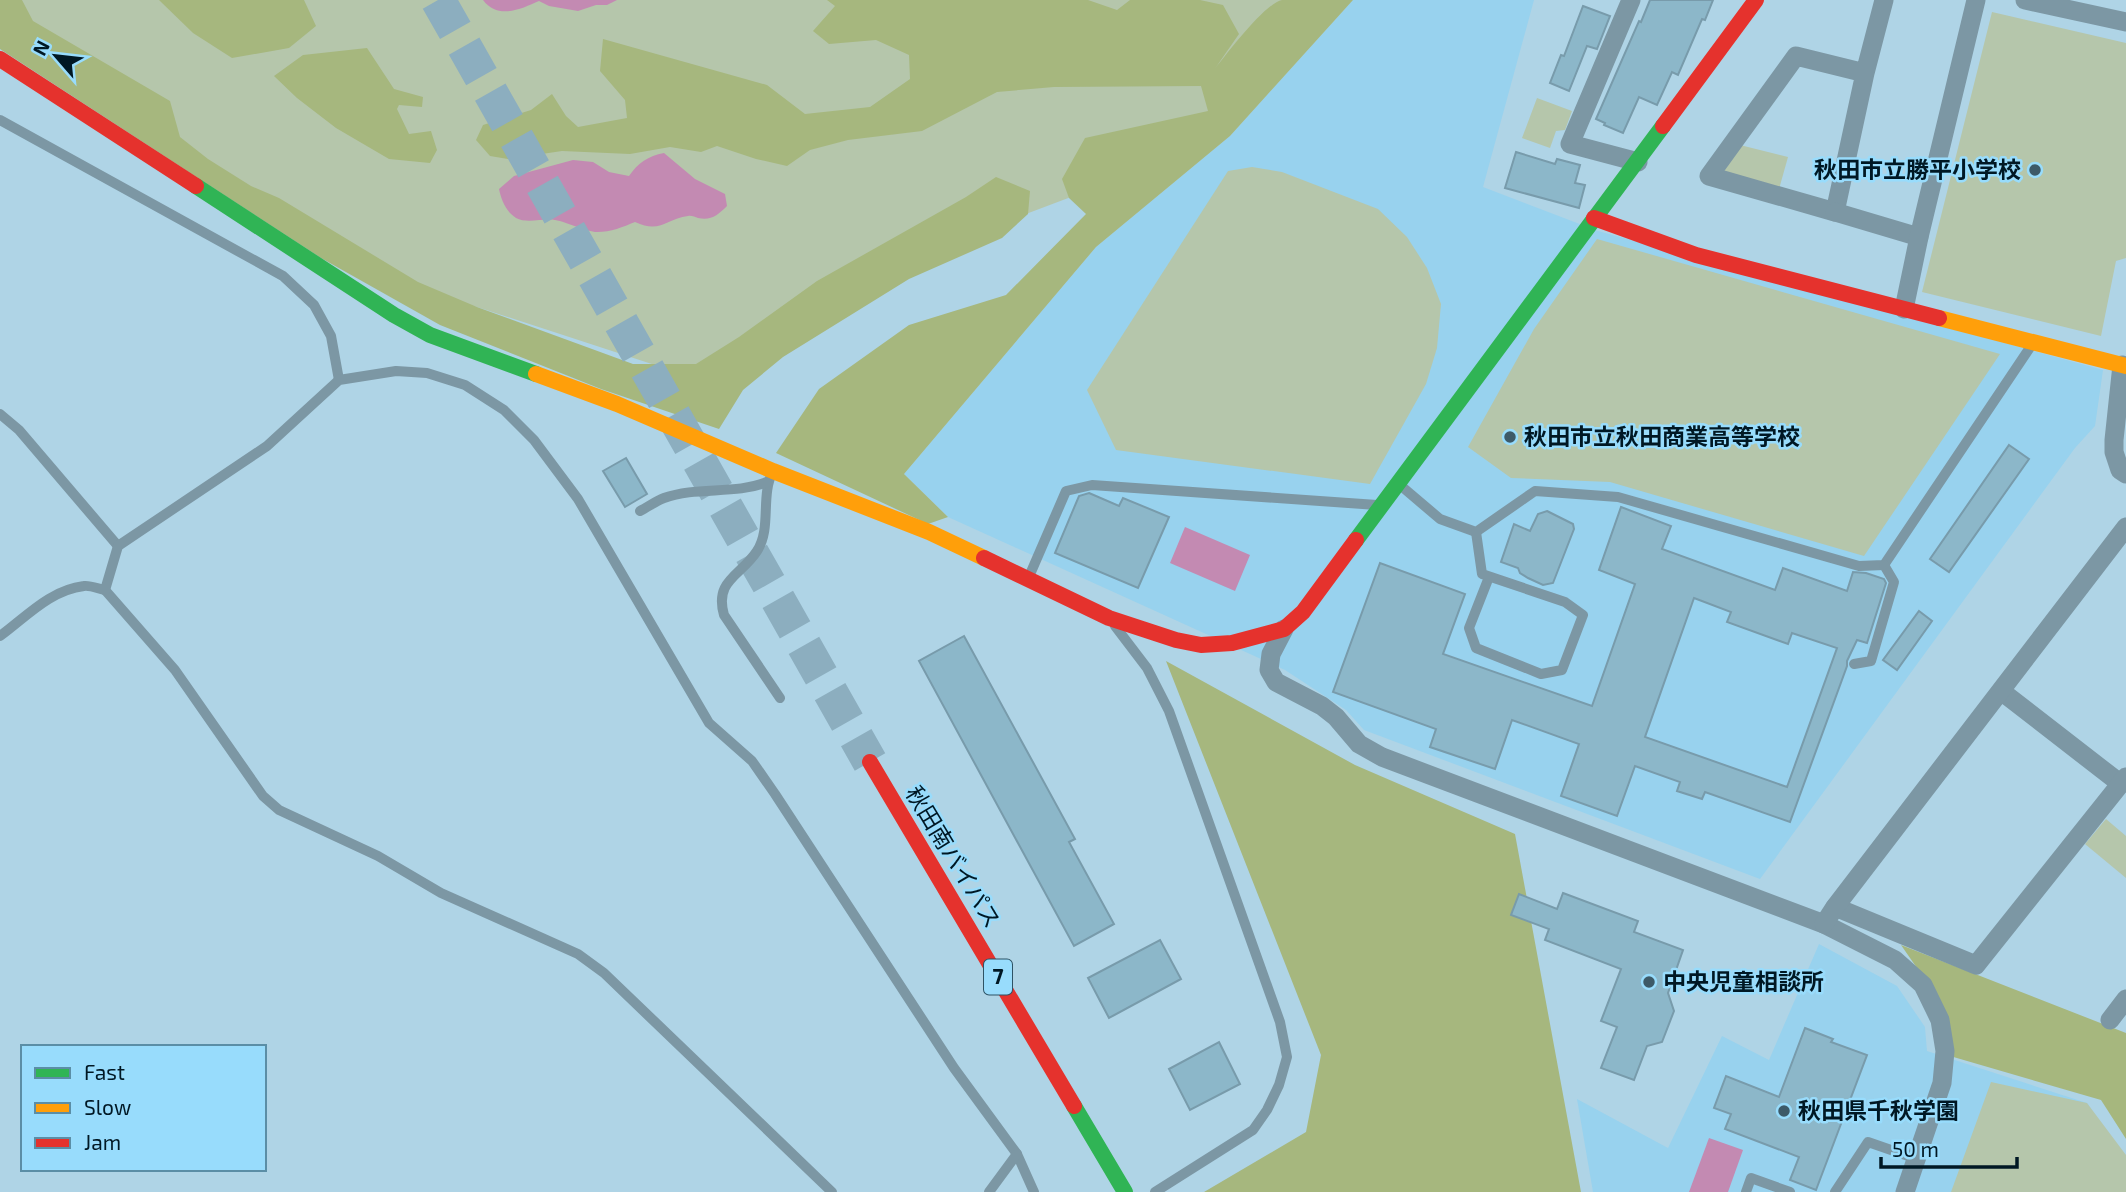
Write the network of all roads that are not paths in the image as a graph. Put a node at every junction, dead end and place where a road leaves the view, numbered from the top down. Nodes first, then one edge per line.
1 (1631, 0) edge
2 (1756, 0) edge
3 (1884, 0) edge
4 (1976, 0) edge
5 (2025, 0) edge
6 (2125, 20) edge
7 (0, 59) edge
8 (1865, 73) junction
9 (0, 120) edge
10 (1638, 162) junction
11 (1835, 212) junction
12 (1594, 218) junction
13 (1919, 237) junction
14 (1904, 309) junction
15 (2033, 342) junction
16 (2124, 366) edge
17 (339, 380) junction
18 (0, 414) edge
19 (2126, 474) edge
20 (770, 476) junction
21 (1398, 484) junction
22 (1381, 506) junction
23 (640, 511) dead end
24 (2126, 527) edge
25 (1476, 532) junction
26 (118, 546) junction
27 (1884, 565) junction
28 (1489, 577) junction
29 (1028, 579) junction
30 (105, 590) junction
31 (1109, 618) junction
32 (1284, 629) junction
33 (0, 636) edge
34 (1854, 664) dead end
35 (2001, 691) junction
36 (780, 698) dead end
37 (870, 762) tunnel mouth
38 (2123, 780) edge
39 (1835, 907) junction
40 (1824, 924) junction
41 (2126, 999) edge
42 (2110, 1020) dead end
43 (1017, 1154) junction
44 (1917, 1159) junction
45 (832, 1192) edge
46 (989, 1192) edge
47 (1034, 1192) edge
48 (1125, 1192) edge
49 (1154, 1192) edge
50 (1746, 1192) edge
51 (1790, 1192) edge
52 (1835, 1192) edge
53 (1905, 1192) edge

1 - 10 street
2 - 10 main road
3 - 8 street
4 - 13 street
5 - 6 street
7 - 20 main road
8 - 11 street
8 - 11 street
9 - 17 lane
10 - 12 main road
11 - 13 street
12 - 14 main road
12 - 21 main road
13 - 14 street
14 - 15 main road
15 - 16 main road
15 - 27 lane
16 - 19 street
17 - 26 lane
17 - 43 lane
18 - 26 lane
20 - 23 lane
20 - 29 main road
20 - 36 lane
21 - 22 main road
21 - 25 lane
22 - 29 lane
22 - 32 main road
24 - 35 street
25 - 27 lane
25 - 28 lane
26 - 30 lane
27 - 34 lane
28 - 28 lane
29 - 31 main road
30 - 33 lane
30 - 45 lane
31 - 32 main road
31 - 49 lane
32 - 40 street
35 - 38 street
35 - 39 street
37 - 48 main road, 秋田南バイパス / 7
38 - 39 street
39 - 40 street
40 - 44 street
41 - 42 street
43 - 46 lane
43 - 47 lane
44 - 52 lane
44 - 53 street
50 - 51 lane

